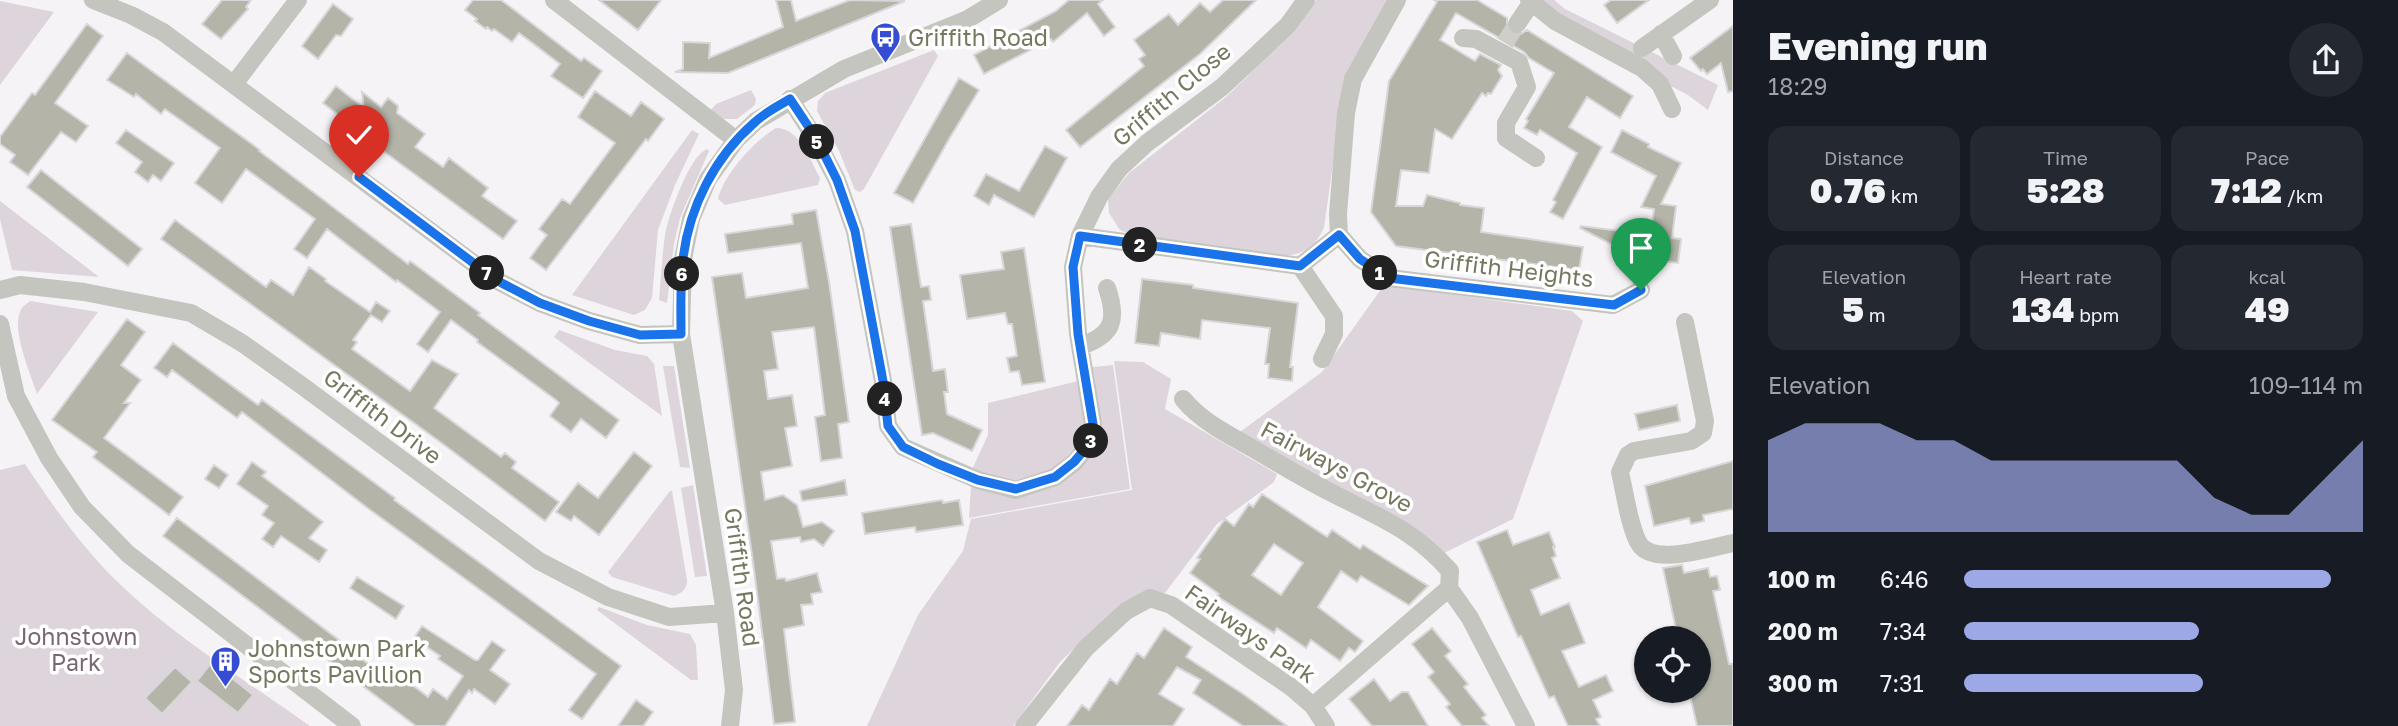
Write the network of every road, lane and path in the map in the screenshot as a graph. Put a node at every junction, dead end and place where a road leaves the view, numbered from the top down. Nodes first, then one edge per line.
1 (93, 0) edge
2 (298, 0) edge
3 (554, 0) edge
4 (999, 0) edge
5 (1306, 0) edge
6 (1397, 0) edge
7 (1710, 0) edge
8 (1531, 1) edge
9 (1517, 24) tunnel mouth
10 (1661, 34) junction
11 (1462, 38) dead end
12 (1642, 48) dead end
13 (1673, 56) dead end
14 (234, 84) junction
15 (790, 99) junction
16 (1672, 109) dead end
17 (736, 140) junction
18 (1536, 158) dead end
19 (1339, 235) junction
20 (1080, 236) junction
21 (1300, 266) junction
22 (1107, 288) dead end
23 (0, 290) edge
24 (1641, 290) dead end
25 (1685, 322) dead end
26 (0, 324) edge
27 (681, 334) junction
28 (1081, 346) junction
29 (1322, 359) dead end
30 (1183, 399) dead end
31 (1733, 543) edge
32 (1449, 588) junction
33 (725, 613) junction
34 (1313, 706) junction
35 (352, 726) edge
36 (730, 726) edge
37 (1024, 726) edge
38 (1326, 726) edge
39 (1526, 726) edge

1 - 14 street
2 - 14 street
3 - 17 street
4 - 15 street, Griffith Road
5 - 20 street, Griffith Close
6 - 19 street
7 - 10 street
8 - 9 street
8 - 16 street
10 - 12 street
10 - 13 street
11 - 18 street
14 - 27 street
15 - 17 street, Griffith Road
15 - 28 street, Griffith Close
17 - 27 street, Griffith Road
19 - 21 street
19 - 24 street, Griffith Heights
20 - 21 street
20 - 28 street, Griffith Close
21 - 29 street
22 - 28 street
23 - 33 street, Griffith Drive
25 - 31 street
26 - 35 street
27 - 33 street, Griffith Road
30 - 32 street, Fairways Grove
32 - 34 street
32 - 39 street, Fairways Grove
33 - 36 street, Griffith Road
34 - 37 street, Fairways Park
34 - 38 street, Fairways Park

